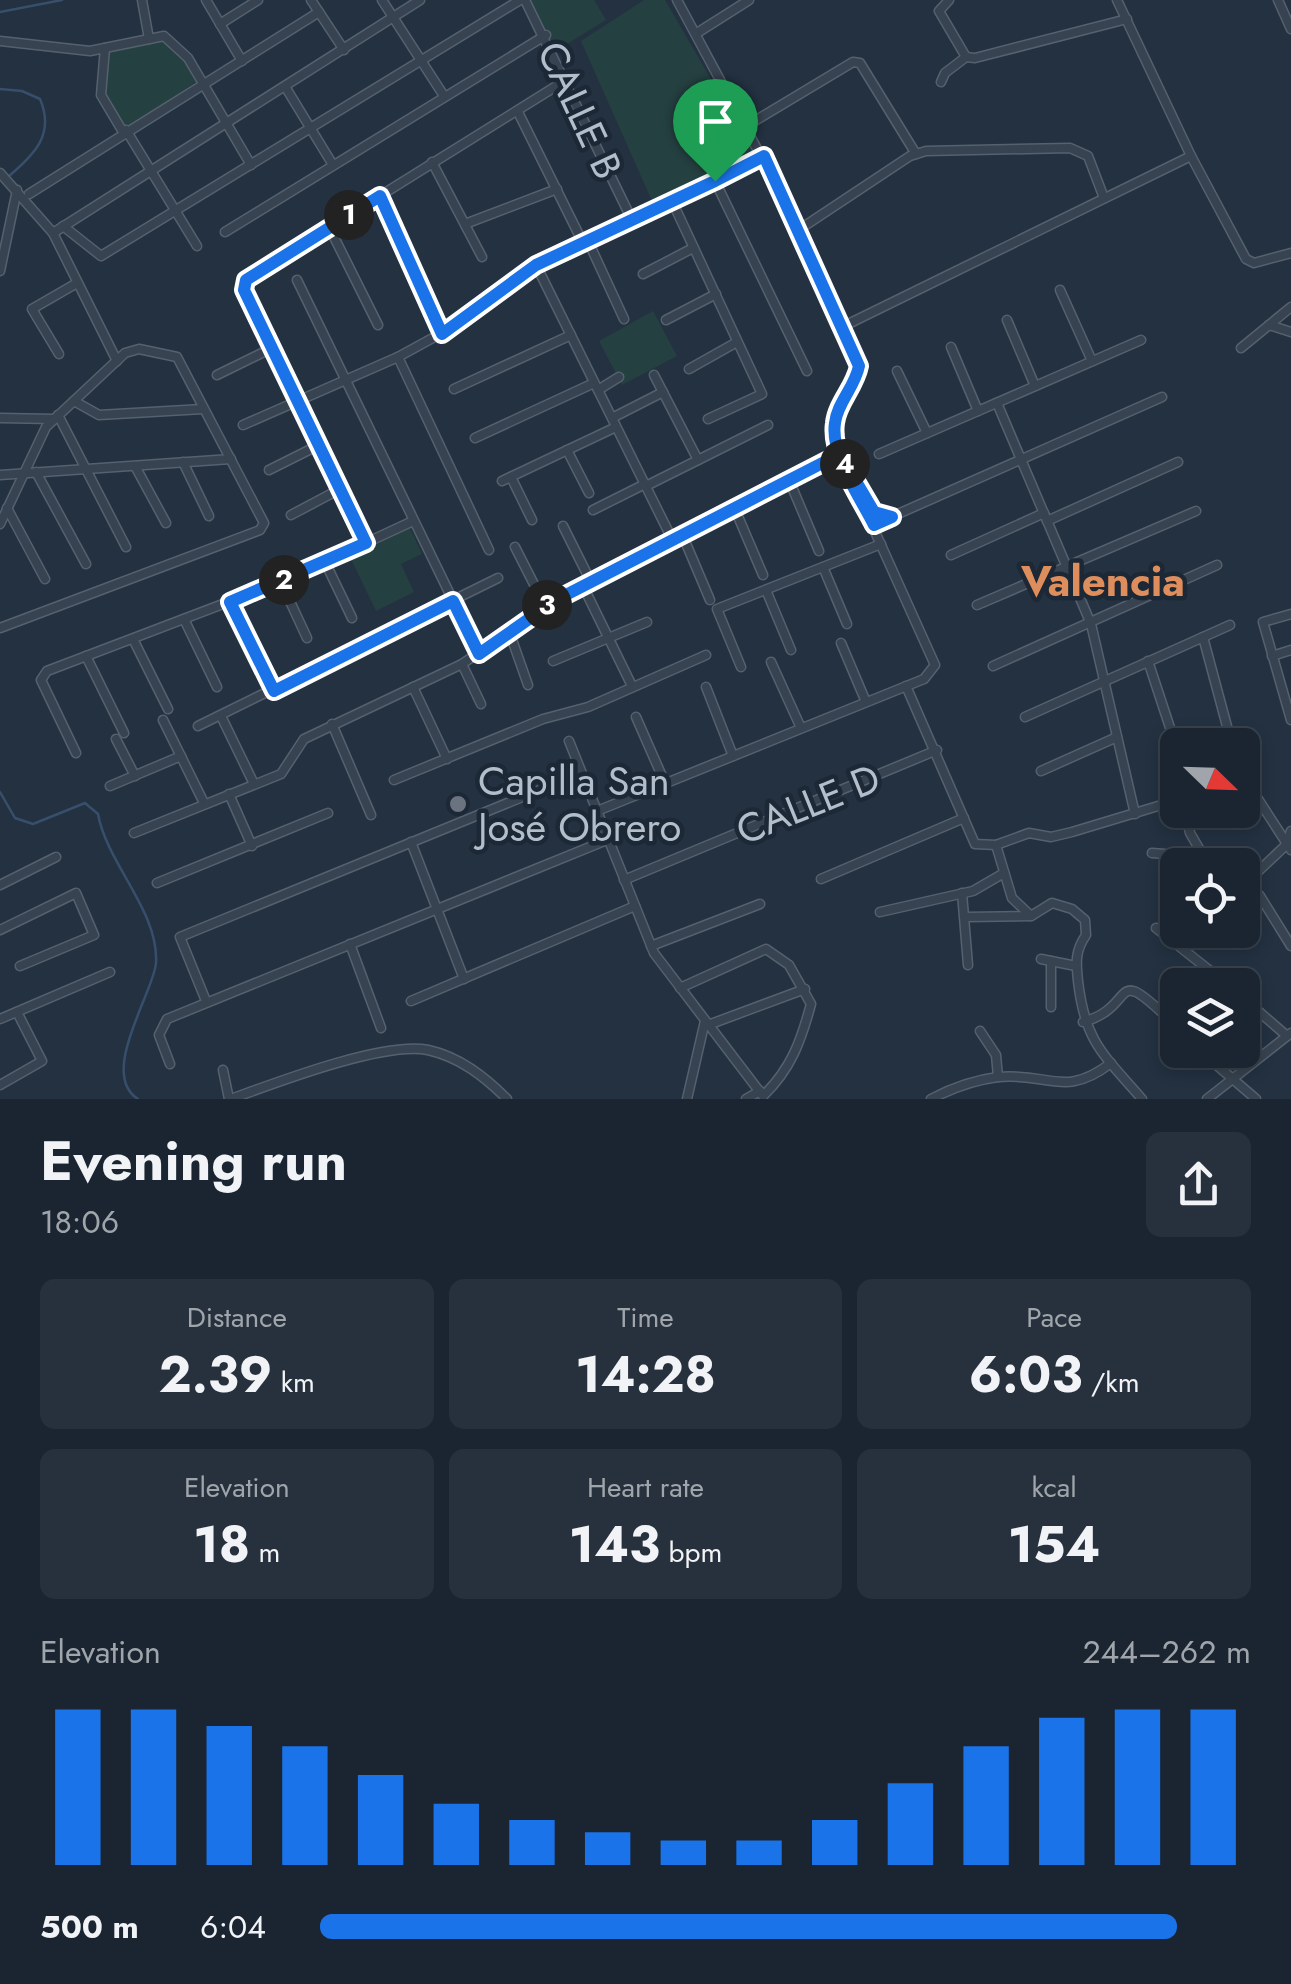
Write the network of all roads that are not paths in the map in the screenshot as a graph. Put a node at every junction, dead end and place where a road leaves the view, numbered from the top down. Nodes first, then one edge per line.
1 (142, 0) edge
2 (206, 0) edge
3 (258, 0) edge
4 (311, 0) edge
5 (382, 0) edge
6 (420, 0) edge
7 (522, 0) edge
8 (677, 0) edge
9 (748, 0) edge
10 (949, 0) edge
11 (1117, 0) edge
12 (1278, 0) edge
13 (319, 12) junction
14 (393, 17) junction
15 (1127, 19) junction
16 (220, 24) junction
17 (1291, 29) edge
18 (697, 33) junction
19 (546, 35) junction
20 (149, 39) junction
21 (0, 41) edge
22 (104, 48) junction
23 (344, 50) junction
24 (966, 57) junction
25 (420, 59) junction
26 (242, 61) junction
27 (566, 80) junction
28 (941, 82) dead end
29 (203, 83) junction
30 (286, 88) junction
31 (444, 96) junction
32 (518, 112) junction
33 (226, 124) junction
34 (743, 128) junction
35 (311, 129) junction
36 (124, 131) junction
37 (916, 154) junction
38 (1191, 154) junction
39 (764, 156) junction
40 (432, 162) junction
41 (251, 164) junction
42 (333, 165) junction
43 (152, 172) junction
44 (0, 173) edge
45 (715, 181) junction
46 (15, 189) junction
47 (556, 189) junction
48 (29, 194) dead end
49 (380, 196) junction
50 (1104, 198) junction
51 (672, 201) junction
52 (174, 209) junction
53 (632, 220) junction
54 (465, 224) junction
55 (63, 226) junction
56 (330, 227) junction
57 (800, 229) junction
58 (225, 232) dead end
59 (53, 233) junction
60 (585, 242) junction
61 (197, 246) dead end
62 (694, 248) junction
63 (1291, 253) edge
64 (482, 257) dead end
65 (536, 265) junction
66 (0, 271) edge
67 (642, 274) dead end
68 (298, 280) dead end
69 (77, 283) junction
70 (1060, 290) dead end
71 (716, 294) junction
72 (1291, 307) edge
73 (624, 319) dead end
74 (666, 320) dead end
75 (1008, 320) dead end
76 (378, 325) dead end
77 (1269, 325) junction
78 (842, 327) junction
79 (1291, 332) edge
80 (442, 334) junction
81 (570, 335) junction
82 (1141, 340) dead end
83 (737, 342) junction
84 (950, 347) dead end
85 (272, 348) junction
86 (1241, 348) dead end
87 (111, 349) junction
88 (126, 353) junction
89 (59, 354) dead end
90 (398, 357) junction
91 (117, 360) junction
92 (1092, 362) junction
93 (688, 369) dead end
94 (807, 371) dead end
95 (898, 371) dead end
96 (218, 375) dead end
97 (654, 375) dead end
98 (619, 377) dead end
99 (346, 381) junction
100 (596, 386) junction
101 (1035, 386) junction
102 (454, 389) dead end
103 (663, 392) junction
104 (1162, 397) dead end
105 (74, 401) junction
106 (298, 402) junction
107 (997, 403) junction
108 (203, 409) junction
109 (978, 411) junction
110 (56, 417) junction
111 (0, 418) edge
112 (708, 419) dead end
113 (614, 422) junction
114 (243, 425) dead end
115 (768, 425) dead end
116 (928, 433) junction
117 (475, 438) dead end
118 (319, 445) junction
119 (566, 450) junction
120 (840, 454) junction
121 (879, 454) dead end
122 (231, 459) junction
123 (698, 460) junction
124 (1021, 460) junction
125 (184, 462) junction
126 (1178, 462) dead end
127 (135, 466) junction
128 (87, 469) junction
129 (269, 470) dead end
130 (36, 472) junction
131 (22, 473) junction
132 (0, 475) edge
133 (788, 480) junction
134 (852, 480) junction
135 (645, 485) junction
136 (340, 489) junction
137 (589, 493) dead end
138 (734, 507) junction
139 (7, 508) junction
140 (593, 510) dead end
141 (1196, 511) dead end
142 (291, 515) dead end
143 (209, 516) dead end
144 (892, 517) junction
145 (1045, 517) junction
146 (532, 520) dead end
147 (413, 521) junction
148 (0, 523) edge
149 (166, 523) dead end
150 (874, 525) junction
151 (563, 526) dead end
152 (682, 534) junction
153 (672, 538) junction
154 (366, 543) junction
155 (881, 544) junction
156 (126, 547) dead end
157 (515, 547) dead end
158 (488, 550) dead end
159 (819, 551) dead end
160 (951, 556) dead end
161 (324, 562) junction
162 (86, 564) dead end
163 (1217, 565) dead end
164 (824, 567) junction
165 (1066, 567) junction
166 (763, 575) dead end
167 (45, 578) dead end
168 (498, 578) dead end
169 (281, 582) junction
170 (588, 584) junction
171 (766, 590) junction
172 (710, 600) dead end
173 (453, 601) junction
174 (230, 602) junction
175 (545, 606) junction
176 (977, 606) dead end
177 (1291, 614) edge
178 (352, 618) dead end
179 (184, 619) junction
180 (647, 622) dead end
181 (846, 624) dead end
182 (1091, 624) junction
183 (1230, 625) dead end
184 (1, 626) edge
185 (510, 634) junction
186 (133, 638) junction
187 (307, 638) dead end
188 (1203, 638) junction
189 (608, 639) junction
190 (841, 643) dead end
191 (791, 650) dead end
192 (1291, 650) edge
193 (479, 654) junction
194 (706, 655) dead end
195 (86, 656) junction
196 (1272, 656) junction
197 (553, 661) dead end
198 (1148, 661) junction
199 (771, 662) dead end
200 (462, 664) junction
201 (741, 666) dead end
202 (993, 666) dead end
203 (1104, 680) junction
204 (528, 685) dead end
205 (632, 686) junction
206 (906, 686) junction
207 (1286, 686) edge
208 (413, 687) junction
209 (706, 687) dead end
210 (217, 688) dead end
211 (274, 691) junction
212 (866, 702) junction
213 (481, 704) dead end
214 (168, 710) dead end
215 (220, 716) junction
216 (636, 717) dead end
217 (1025, 718) dead end
218 (163, 720) dead end
219 (1291, 720) edge
220 (332, 724) junction
221 (198, 726) dead end
222 (800, 728) junction
223 (1170, 728) edge
224 (1227, 728) edge
225 (1117, 737) junction
226 (569, 741) dead end
227 (937, 750) junction
228 (76, 752) dead end
229 (181, 756) junction
230 (733, 756) junction
231 (447, 759) junction
232 (1041, 771) dead end
233 (581, 774) junction
234 (135, 776) junction
235 (394, 780) dead end
236 (664, 783) junction
237 (254, 784) junction
238 (110, 786) dead end
239 (229, 794) junction
240 (1260, 802) edge
241 (204, 803) junction
242 (1160, 806) edge
243 (597, 811) junction
244 (328, 813) dead end
245 (1135, 814) junction
246 (370, 815) dead end
247 (964, 818) junction
248 (1291, 831) edge
249 (134, 833) dead end
250 (608, 840) junction
251 (412, 842) junction
252 (996, 845) junction
253 (252, 846) junction
254 (1288, 848) edge
255 (1152, 853) dead end
256 (1160, 854) edge
257 (56, 857) dead end
258 (1260, 869) edge
259 (1004, 874) junction
260 (821, 879) dead end
261 (624, 880) junction
262 (157, 883) dead end
263 (0, 885) edge
264 (962, 893) junction
265 (1260, 902) edge
266 (760, 904) dead end
267 (635, 906) junction
268 (438, 907) junction
269 (880, 912) dead end
270 (966, 916) junction
271 (1031, 916) junction
272 (1156, 928) dead end
273 (0, 930) edge
274 (350, 944) junction
275 (651, 946) junction
276 (1291, 946) edge
277 (968, 964) dead end
278 (20, 966) dead end
279 (1076, 966) junction
280 (1207, 968) edge
281 (110, 972) dead end
282 (464, 979) junction
283 (680, 988) junction
284 (804, 990) junction
285 (410, 1000) dead end
286 (206, 1002) junction
287 (1050, 1008) dead end
288 (1160, 1010) edge
289 (1260, 1011) edge
290 (17, 1012) junction
291 (1, 1015) edge
292 (1083, 1022) junction
293 (707, 1023) junction
294 (382, 1028) dead end
295 (980, 1031) dead end
296 (1289, 1034) edge
297 (1111, 1063) junction
298 (170, 1064) dead end
299 (1219, 1068) edge
300 (223, 1070) dead end
301 (998, 1077) junction
302 (1233, 1081) junction
303 (0, 1085) edge
304 (760, 1092) junction
305 (230, 1099) edge
306 (507, 1099) edge
307 (687, 1099) edge
308 (746, 1099) edge
309 (930, 1099) edge
310 (1142, 1099) edge
311 (1208, 1099) edge
312 (1256, 1099) edge

1 - 20 street
2 - 16 street
3 - 16 street
4 - 13 street
5 - 14 street
6 - 14 street
7 - 19 street, CALLE B
7 - 25 street
8 - 18 street
9 - 18 street
10 - 24 street
11 - 15 street
12 - 17 street
13 - 23 street
13 - 26 street
14 - 23 street
14 - 25 street
15 - 24 street
15 - 38 street
16 - 26 street
18 - 34 street
19 - 27 street, CALLE B
19 - 31 street
20 - 22 street
20 - 29 street
21 - 22 street
22 - 36 street
23 - 30 street
24 - 28 street
25 - 31 street
25 - 35 street
26 - 29 street
27 - 32 street
27 - 53 street, CALLE B
29 - 33 street
29 - 36 street
30 - 33 street
30 - 35 street
31 - 42 street
32 - 40 street
32 - 47 street
33 - 41 street
33 - 43 street
34 - 37 street
34 - 39 street
35 - 41 street
35 - 42 street
36 - 43 street
36 - 48 street
37 - 50 street
37 - 57 street
38 - 50 street
38 - 63 street
39 - 45 street
39 - 57 street
40 - 49 street
40 - 54 street
41 - 52 street
42 - 58 street
43 - 52 street
43 - 55 street
44 - 46 street
45 - 51 street
45 - 94 street
46 - 59 street
46 - 66 street
47 - 54 street
47 - 60 street
49 - 56 street
49 - 80 street
50 - 78 street
51 - 53 street
51 - 62 street
52 - 55 street
52 - 61 street
53 - 60 street
54 - 64 street
55 - 59 street
56 - 76 street
56 - 85 street
57 - 78 street
59 - 69 street
60 - 65 street
60 - 73 street
62 - 67 street
62 - 71 street
65 - 80 street
65 - 81 street
68 - 99 street
69 - 87 street
69 - 89 street
70 - 92 street
71 - 74 street
71 - 83 street
72 - 77 street
75 - 101 street
77 - 79 street
77 - 86 street
78 - 120 street
80 - 90 street
81 - 100 street
81 - 102 street
82 - 92 street
83 - 93 street
83 - 112 street
84 - 109 street
85 - 96 street
85 - 106 street
87 - 88 street
87 - 91 street
88 - 91 street
88 - 108 street
90 - 99 street
90 - 158 street
91 - 105 street
92 - 101 street
95 - 116 street
97 - 103 street
98 - 100 street
99 - 106 street
99 - 147 street
100 - 113 street
100 - 117 street
101 - 107 street
103 - 113 street
103 - 123 street
104 - 124 street
105 - 108 street
105 - 110 street
106 - 114 street
106 - 118 street
107 - 109 street
107 - 124 street
108 - 122 street
109 - 116 street
110 - 111 street
110 - 128 street
110 - 131 street
113 - 119 street
113 - 135 street
115 - 123 street
116 - 121 street
118 - 129 street
118 - 136 street
119 - 137 street
119 - 146 street
120 - 133 street
120 - 134 street
122 - 125 street
122 - 184 street
123 - 135 street
124 - 144 street
124 - 145 street
125 - 127 street
125 - 143 street
126 - 145 street
127 - 128 street
127 - 149 street
128 - 130 street
128 - 156 street
130 - 131 street
130 - 162 street
131 - 132 street
131 - 139 street
133 - 138 street
133 - 159 street
134 - 144 street
134 - 150 street
135 - 140 street
135 - 153 street
136 - 142 street
136 - 154 street
138 - 152 street
138 - 166 street
139 - 148 street
139 - 167 street
141 - 165 street
144 - 150 street
145 - 160 street
145 - 165 street
147 - 154 street
147 - 173 street
150 - 155 street
151 - 170 street
152 - 153 street
152 - 172 street
153 - 170 street
154 - 161 street
155 - 164 street
155 - 206 street
157 - 175 street
161 - 169 street
161 - 178 street
163 - 182 street
164 - 171 street
164 - 181 street
165 - 176 street
165 - 182 street
168 - 173 street
169 - 174 street
169 - 187 street
170 - 175 street
170 - 189 street
171 - 191 street
171 - 201 street
173 - 193 street
173 - 211 street
174 - 179 street
174 - 211 street
175 - 185 street
177 - 196 street
179 - 186 street
179 - 210 street
180 - 189 street
182 - 202 street
182 - 203 street
183 - 188 street
185 - 193 street
185 - 204 street
186 - 195 street
186 - 214 street
188 - 198 street
188 - 224 street
189 - 197 street
189 - 205 street
190 - 212 street
192 - 196 street
193 - 200 street
194 - 205 street
195 - 228 street
195 - 234 street
196 - 207 street
198 - 203 street
198 - 223 street
199 - 222 street
200 - 208 street
200 - 213 street
203 - 217 street
203 - 225 street
205 - 231 street
206 - 212 street
206 - 227 street
207 - 219 street
208 - 220 street
208 - 231 street
209 - 230 street
211 - 215 street
212 - 222 street
215 - 221 street
215 - 237 street
216 - 236 street
218 - 229 street
220 - 237 street
220 - 246 street
222 - 230 street
225 - 232 street
225 - 245 street
226 - 233 street
227 - 247 street
227 - 261 street, CALLE D
229 - 234 street
229 - 241 street
230 - 236 street
231 - 235 street
233 - 243 street
233 - 251 street
234 - 238 street
236 - 243 street
237 - 239 street
239 - 241 street
239 - 253 street
240 - 254 street
241 - 249 street
242 - 245 street
243 - 250 street
244 - 253 street
245 - 252 street
247 - 252 street
247 - 260 street
248 - 254 street
250 - 261 street
250 - 268 street
251 - 268 street
251 - 286 street
252 - 259 street
253 - 262 street
254 - 258 street
255 - 256 street
257 - 263 street
259 - 264 street
259 - 271 street
261 - 267 street
264 - 269 street
264 - 270 street
265 - 276 street
266 - 275 street
267 - 275 street
267 - 282 street
268 - 274 street
268 - 282 street
270 - 271 street
270 - 277 street
271 - 279 street
272 - 280 street
273 - 278 street
274 - 286 street
274 - 294 street
275 - 283 street
279 - 287 street
279 - 292 street
281 - 290 street
282 - 285 street
283 - 284 street
283 - 293 street
284 - 293 street
284 - 304 street
286 - 298 street
288 - 292 street
289 - 296 street
290 - 291 street
290 - 303 street
292 - 297 street
293 - 304 street
293 - 307 street
295 - 301 street
296 - 302 street
297 - 301 street
297 - 310 street
299 - 302 street
300 - 305 street
301 - 309 street
302 - 311 street
302 - 312 street
304 - 308 street
305 - 306 street

